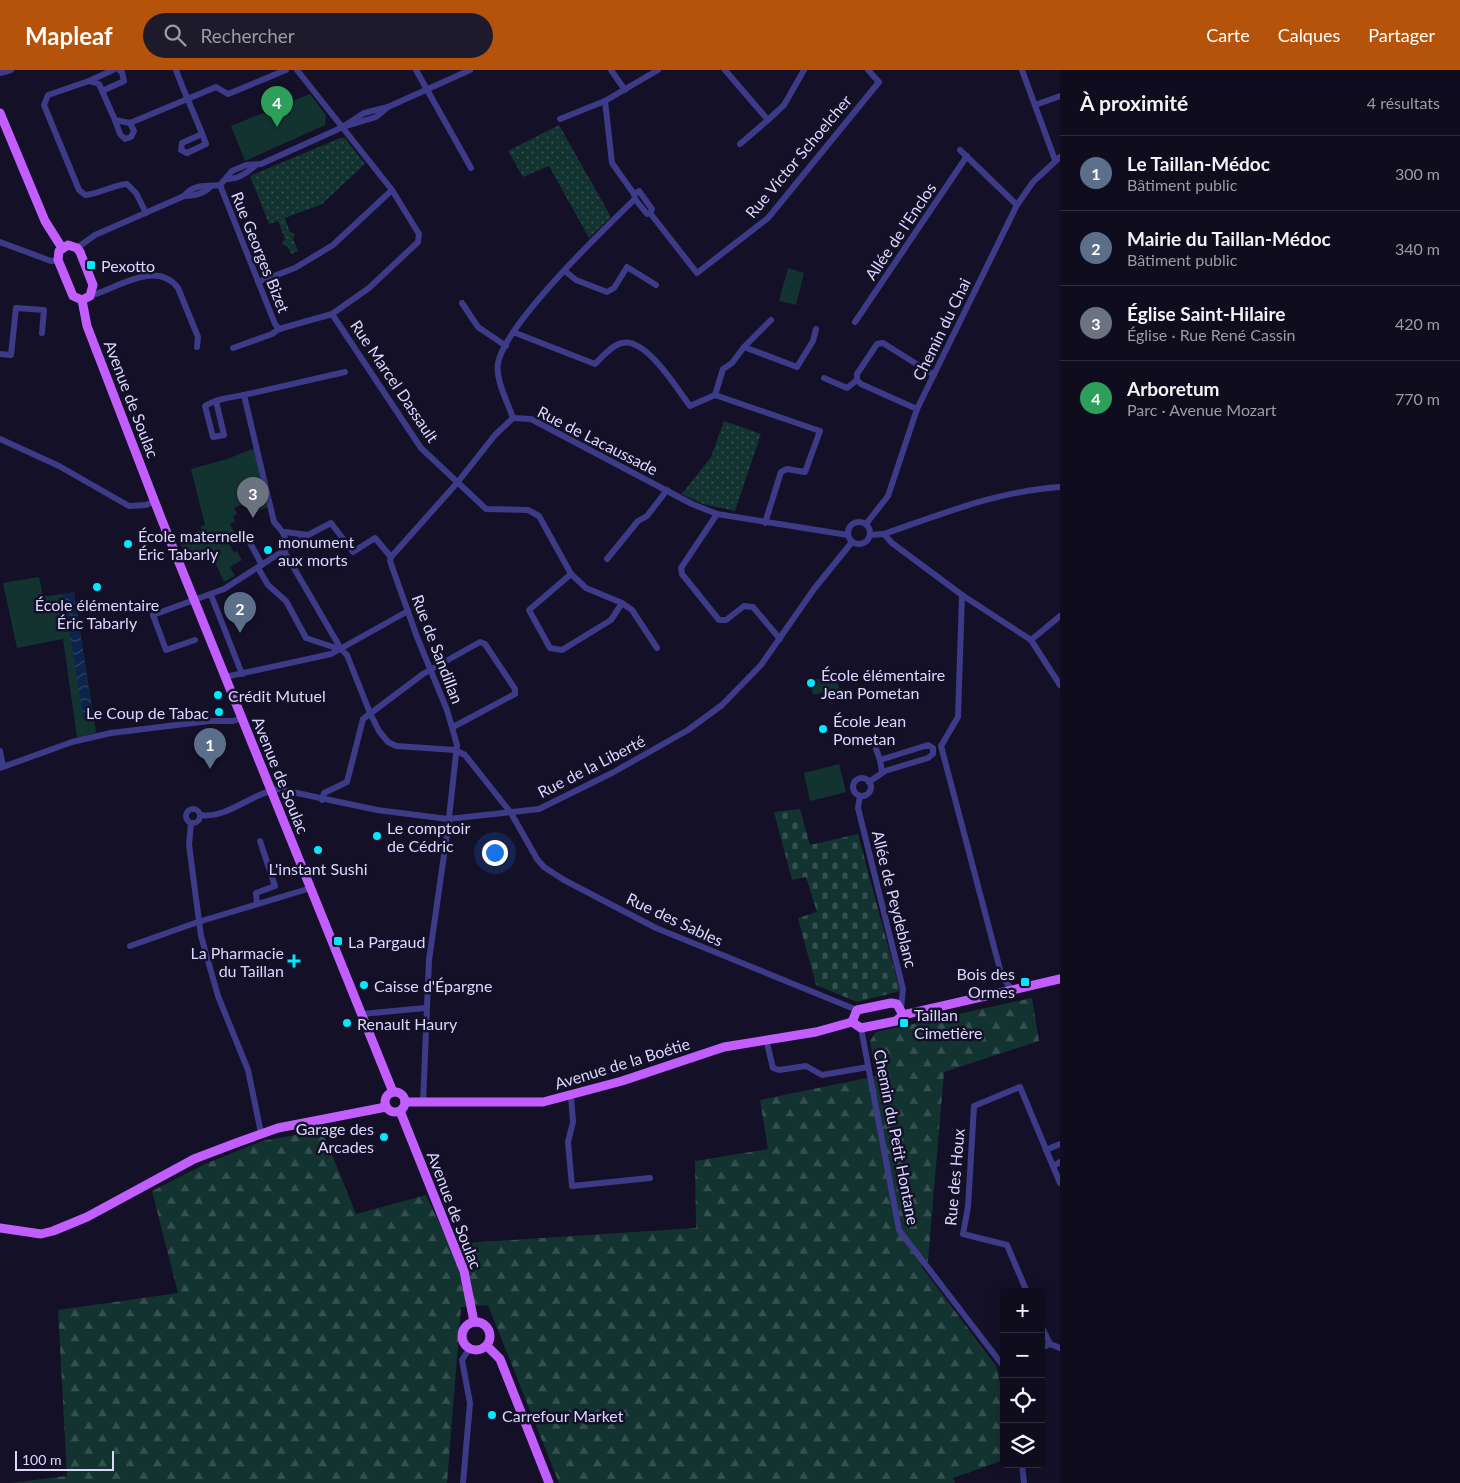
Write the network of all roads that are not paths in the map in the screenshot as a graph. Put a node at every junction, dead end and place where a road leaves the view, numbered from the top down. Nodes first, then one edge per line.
1 (11, 70) edge
2 (113, 70) edge
3 (119, 70) edge
4 (176, 70) edge
5 (286, 70) edge
6 (298, 70) edge
7 (416, 70) edge
8 (470, 70) edge
9 (611, 70) edge
10 (658, 70) edge
11 (725, 70) edge
12 (804, 70) edge
13 (868, 70) edge
14 (1022, 70) edge
15 (0, 74) edge
16 (89, 81) junction
17 (427, 89) junction
18 (625, 90) junction
19 (102, 91) junction
20 (1060, 96) edge
21 (187, 100) junction
22 (605, 101) junction
23 (1036, 105) junction
24 (0, 113) edge
25 (560, 119) dead end
26 (115, 120) junction
27 (768, 120) junction
28 (130, 124) junction
29 (343, 126) junction
30 (202, 134) dead end
31 (740, 144) dead end
32 (960, 150) dead end
33 (967, 156) junction
34 (1058, 159) edge
35 (471, 168) dead end
36 (220, 185) junction
37 (392, 190) junction
38 (634, 196) junction
39 (1017, 205) junction
40 (146, 214) junction
41 (0, 242) edge
42 (62, 248) junction
43 (77, 248) junction
44 (58, 260) junction
45 (565, 271) junction
46 (258, 282) junction
47 (656, 285) dead end
48 (92, 293) junction
49 (82, 300) junction
50 (462, 302) dead end
51 (332, 314) junction
52 (771, 320) dead end
53 (855, 322) dead end
54 (279, 329) junction
55 (816, 329) dead end
56 (513, 332) junction
57 (42, 334) dead end
58 (506, 346) junction
59 (197, 347) dead end
60 (233, 348) dead end
61 (744, 348) junction
62 (0, 354) edge
63 (344, 372) dead end
64 (934, 375) junction
65 (824, 378) dead end
66 (857, 380) junction
67 (244, 394) junction
68 (715, 395) junction
69 (216, 401) junction
70 (917, 409) junction
71 (513, 418) junction
72 (0, 439) edge
73 (457, 483) junction
74 (1060, 487) edge
75 (667, 490) junction
76 (155, 501) junction
77 (717, 514) junction
78 (765, 523) junction
79 (866, 524) junction
80 (284, 532) junction
81 (884, 534) junction
82 (308, 535) junction
83 (848, 535) junction
84 (870, 535) junction
85 (247, 537) dead end
86 (852, 542) junction
87 (284, 550) junction
88 (391, 557) junction
89 (607, 560) dead end
90 (260, 567) junction
91 (571, 574) junction
92 (210, 595) junction
93 (962, 595) junction
94 (195, 601) junction
95 (622, 603) junction
96 (408, 611) junction
97 (1060, 616) edge
98 (780, 639) junction
99 (195, 640) dead end
100 (1031, 640) junction
101 (657, 648) dead end
102 (341, 649) junction
103 (430, 670) junction
104 (242, 674) junction
105 (225, 678) junction
106 (1060, 684) edge
107 (370, 713) junction
108 (242, 718) junction
109 (453, 728) junction
110 (876, 749) dead end
111 (455, 750) junction
112 (0, 751) edge
113 (880, 760) junction
114 (1, 767) edge
115 (882, 772) junction
116 (869, 782) junction
117 (272, 790) junction
118 (860, 796) junction
119 (322, 800) junction
120 (511, 813) junction
121 (200, 815) junction
122 (448, 819) junction
123 (191, 823) junction
124 (260, 841) dead end
125 (311, 888) junction
126 (257, 904) junction
127 (198, 922) junction
128 (130, 946) dead end
129 (1060, 980) edge
130 (1013, 991) junction
131 (425, 1008) junction
132 (857, 1010) junction
133 (902, 1012) junction
134 (362, 1014) junction
135 (849, 1024) junction
136 (861, 1028) junction
137 (766, 1039) junction
138 (868, 1067) junction
139 (393, 1092) junction
140 (571, 1096) junction
141 (405, 1102) junction
142 (423, 1103) junction
143 (386, 1107) junction
144 (400, 1111) junction
145 (261, 1133) junction
146 (1060, 1144) edge
147 (1046, 1150) junction
148 (1060, 1162) edge
149 (1053, 1166) junction
150 (650, 1178) dead end
151 (1060, 1183) edge
152 (0, 1228) edge
153 (1025, 1288) edge
154 (474, 1322) junction
155 (1045, 1333) edge
156 (1050, 1344) junction
157 (488, 1346) junction
158 (1045, 1346) edge
159 (1060, 1348) edge
160 (470, 1349) junction
161 (1000, 1361) edge
162 (1022, 1468) edge
163 (463, 1483) edge
164 (550, 1483) edge
165 (1024, 1483) edge

1 - 15 street
2 - 16 street
3 - 19 street
4 - 21 street
5 - 21 street
6 - 29 street
7 - 17 street
8 - 17 street
9 - 18 street
10 - 18 street
11 - 27 street
12 - 27 street
13 - 38 street, Rue Victor Schoelcher
14 - 23 street
16 - 19 street
16 - 40 street
17 - 29 street
17 - 35 street
18 - 22 street
19 - 26 street
20 - 23 street
21 - 28 street
21 - 30 street
22 - 25 street
22 - 38 street
23 - 34 street
24 - 42 main road
26 - 28 street
26 - 28 street
27 - 31 street
29 - 36 street
29 - 37 street
32 - 33 street
33 - 39 street
33 - 53 street, Allée de l'Enclos
34 - 39 street, Chemin du Chai
36 - 40 street
36 - 46 street, Rue Georges Bizet
37 - 46 street
37 - 51 street
38 - 45 street
39 - 64 street, Chemin du Chai
40 - 43 street
41 - 44 street
42 - 43 main road
42 - 44 main road
43 - 48 main road
44 - 49 main road, Avenue de Soulac
45 - 47 street
45 - 56 street
46 - 54 street, Rue Georges Bizet
48 - 49 main road
48 - 59 street
49 - 76 main road, Avenue de Soulac
50 - 58 street
51 - 54 street
51 - 73 street, Rue Marcel Dassault
52 - 61 street
54 - 60 street
55 - 61 street
56 - 58 street
56 - 68 street
57 - 62 street
58 - 71 street
61 - 68 street
63 - 67 street
64 - 66 street
64 - 70 street, Chemin du Chai
65 - 66 street
66 - 70 street
67 - 69 street
67 - 80 street
68 - 78 street
69 - 69 street
70 - 79 street, Chemin du Chai
71 - 73 street, Rue de Lacaussade
71 - 75 street, Rue de Lacaussade
72 - 76 street
73 - 88 street, Rue de Lacaussade
73 - 91 street, Rue Marcel Dassault
74 - 81 street
75 - 77 street, Rue de Lacaussade
75 - 89 street
76 - 94 main road, Avenue de Soulac
77 - 78 street, Rue de Lacaussade
77 - 98 street
78 - 83 street, Rue de Lacaussade
79 - 83 street
79 - 84 street
80 - 82 street
80 - 87 street
81 - 84 street
81 - 93 street
82 - 87 street
82 - 88 street
83 - 86 street
84 - 86 street
85 - 90 street
86 - 98 street, Rue de la Liberté
87 - 90 street
87 - 102 street
88 - 96 street, Rue de Sandillan
90 - 92 street
90 - 102 street
91 - 95 street
91 - 95 street
92 - 94 street
92 - 104 street
93 - 100 street
93 - 130 street
94 - 99 street
94 - 105 main road, Avenue de Soulac
95 - 101 street
96 - 102 street
96 - 103 street, Rue de Sandillan
97 - 100 street
98 - 120 street, Rue de la Liberté
100 - 106 street
102 - 104 street
102 - 107 street
103 - 107 street
103 - 109 street, Rue de Sandillan
103 - 109 street
104 - 105 street
105 - 108 main road, Avenue de Soulac
107 - 111 street
107 - 119 street
108 - 114 street
108 - 117 main road, Avenue de Soulac
109 - 111 street, Rue de Sandillan
110 - 113 street
111 - 120 street, Rue des Sables
111 - 122 street, Rue de Sandillan
112 - 114 street
113 - 115 street
113 - 115 street, Allée de Peydeblanc
115 - 116 street, Allée de Peydeblanc
116 - 118 street, Allée de Peydeblanc
116 - 118 street, Allée de Peydeblanc
117 - 119 street, Rue de la Liberté
117 - 121 street
117 - 125 main road, Avenue de Soulac
118 - 133 street, Allée de Peydeblanc
119 - 122 street, Rue de la Liberté
120 - 122 street, Rue de la Liberté
120 - 132 street, Rue des Sables
121 - 123 street
121 - 123 street
122 - 131 street, Rue de Sandillan
123 - 127 street
124 - 126 street
125 - 126 street
125 - 134 main road, Avenue de Soulac
126 - 127 street
127 - 128 street
127 - 145 street
129 - 130 main road
130 - 133 main road
131 - 134 street
131 - 142 street, Rue de Sandillan
132 - 133 main road
132 - 135 main road
133 - 136 main road
134 - 139 main road, Avenue de Soulac
135 - 136 main road
135 - 137 main road, Avenue de la Boétie
136 - 138 street, Chemin du Petit Hontane
137 - 138 street
137 - 140 main road, Avenue de la Boétie
138 - 161 street, Chemin du Petit Hontane
139 - 141 main road
139 - 143 main road
140 - 142 main road, Avenue de la Boétie
140 - 150 street
141 - 142 main road, Avenue de la Boétie
141 - 144 main road
143 - 144 main road
143 - 145 main road
144 - 154 main road, Avenue de Soulac
145 - 152 main road
146 - 147 street
147 - 149 street
147 - 153 street, Rue des Houx
148 - 149 street
149 - 151 street
154 - 157 main road
154 - 160 main road
155 - 156 street
156 - 158 street
156 - 159 street
157 - 160 main road
157 - 164 main road
160 - 163 street
162 - 165 street

